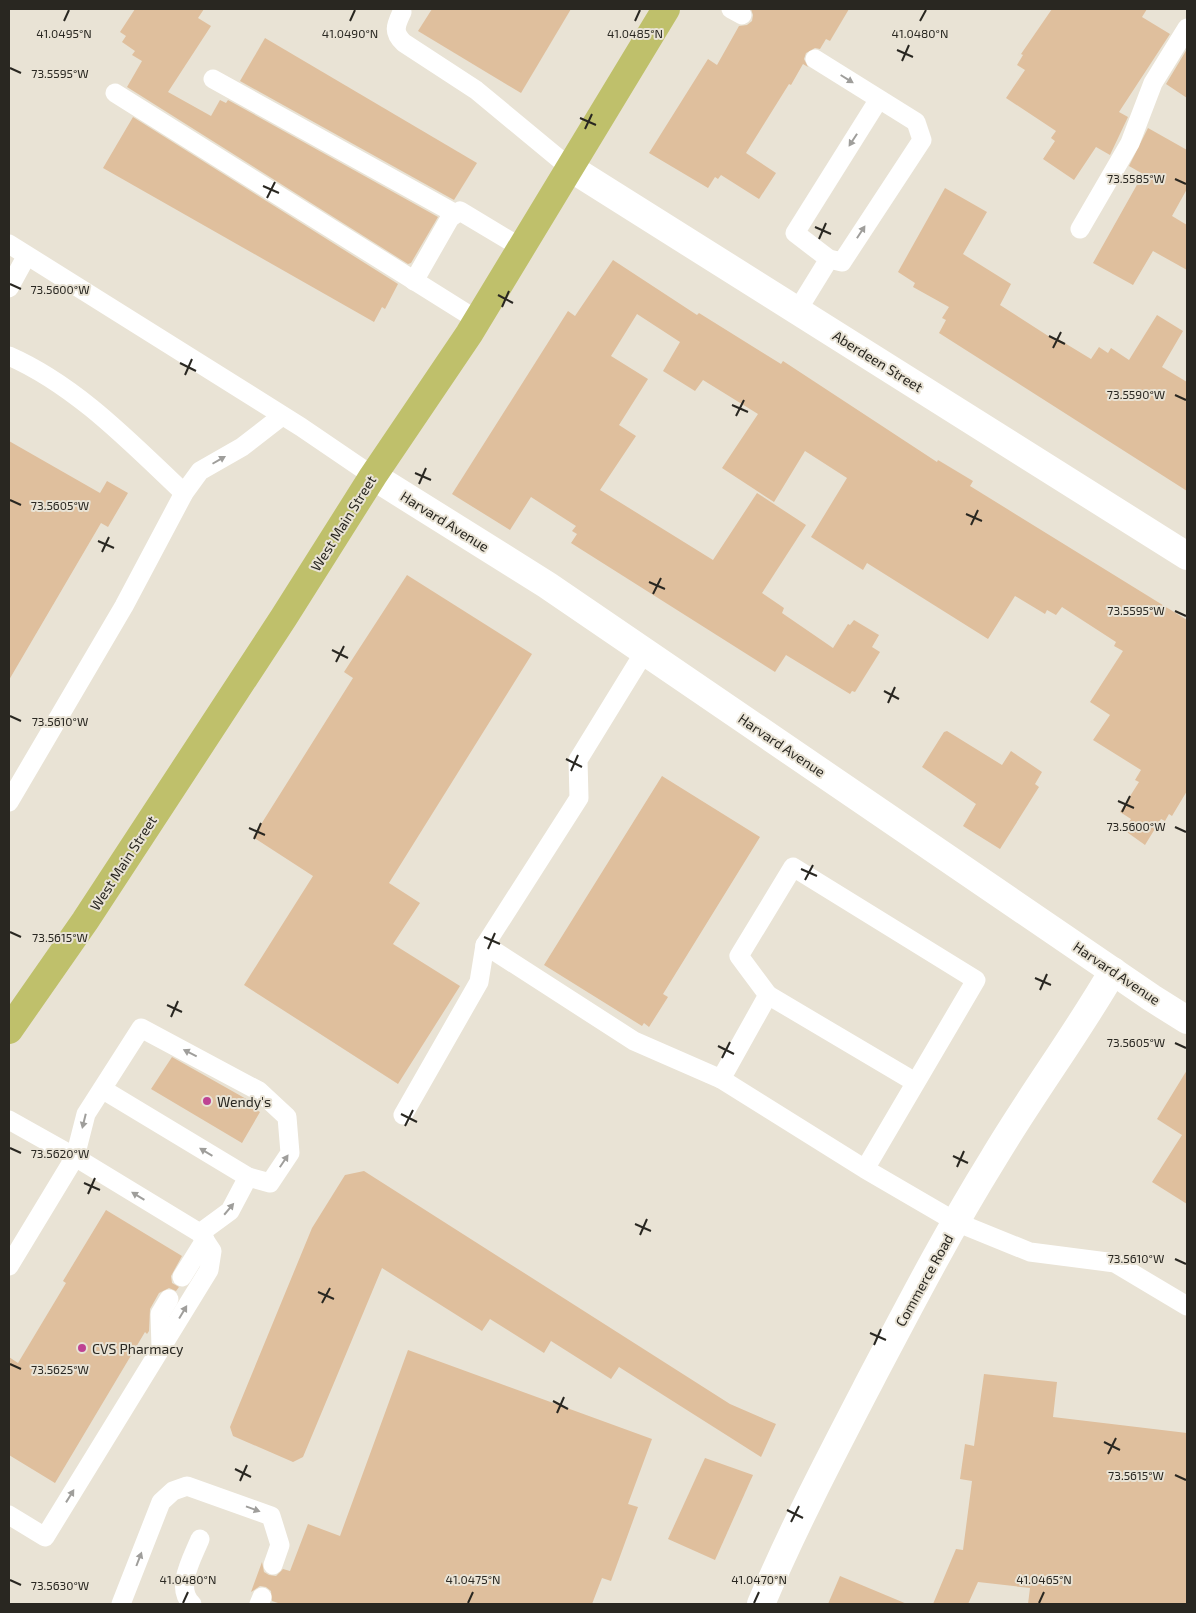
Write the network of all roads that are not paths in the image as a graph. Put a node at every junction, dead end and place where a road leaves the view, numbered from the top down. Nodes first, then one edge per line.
1 (666, 9) edge
2 (402, 12) dead end
3 (1187, 28) edge
4 (815, 59) dead end
5 (214, 79) dead end
6 (115, 93) dead end
7 (880, 99) junction
8 (569, 167) junction
9 (454, 213) junction
10 (1080, 229) dead end
11 (9, 244) edge
12 (520, 247) junction
13 (26, 257) junction
14 (829, 259) junction
15 (414, 281) junction
16 (9, 288) edge
17 (797, 311) junction
18 (477, 320) junction
19 (9, 356) edge
20 (282, 416) junction
21 (373, 476) junction
22 (184, 493) junction
23 (1187, 556) edge
24 (645, 651) junction
25 (9, 802) edge
26 (485, 945) junction
27 (1113, 971) junction
28 (768, 995) junction
29 (1187, 1020) edge
30 (9, 1030) edge
31 (721, 1078) junction
32 (915, 1082) junction
33 (102, 1089) junction
34 (403, 1115) dead end
35 (9, 1120) edge
36 (76, 1158) junction
37 (865, 1169) junction
38 (248, 1177) junction
39 (956, 1222) junction
40 (202, 1237) junction
41 (9, 1266) edge
42 (182, 1277) dead end
43 (169, 1299) dead end
44 (1187, 1306) edge
45 (161, 1348) junction
46 (9, 1515) edge
47 (200, 1539) dead end
48 (273, 1565) dead end
49 (121, 1604) edge
50 (192, 1604) edge
51 (761, 1604) edge

1 - 8 main road, West Main Street
2 - 8 lane
3 - 10 lane
4 -> 7 lane
5 - 9 lane
6 - 15 lane
7 -> 14 lane
14 -> 7 lane
8 - 12 main road, West Main Street
8 - 17 street, Aberdeen Street
9 - 12 lane
9 - 15 lane
11 - 13 lane
12 - 18 main road, West Main Street
13 - 16 lane
13 - 20 lane
14 - 17 lane
15 - 18 lane
17 - 23 street, Aberdeen Street
18 - 21 main road, West Main Street
19 - 22 lane
20 - 21 lane
22 -> 20 lane
21 - 24 street, Harvard Avenue
21 - 30 main road, West Main Street
22 - 25 lane
24 - 26 lane
24 - 27 street, Harvard Avenue
26 - 31 lane
26 - 34 lane
27 - 29 street, Harvard Avenue
27 - 39 street, Commerce Road
28 - 31 lane
28 - 32 lane
28 - 32 lane
31 - 37 lane
32 - 37 lane
33 -> 36 lane
38 -> 33 lane
38 -> 33 lane
35 - 36 lane
40 -> 36 lane
36 - 41 lane
37 - 39 lane
40 -> 38 lane
39 - 44 lane
39 - 51 street, Commerce Road
40 - 42 lane
45 -> 40 lane
43 - 45 lane
46 -> 45 lane
47 - 50 lane
49 -> 48 lane

